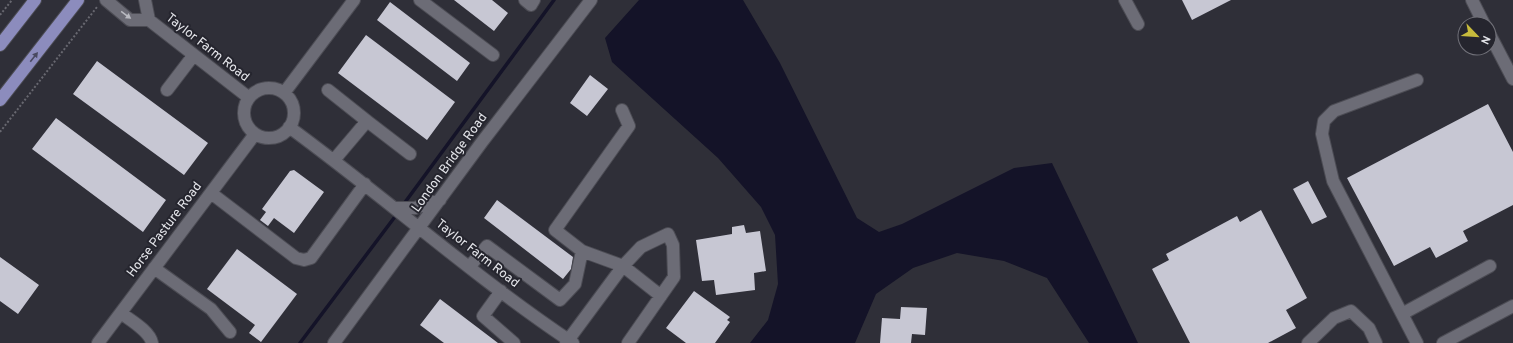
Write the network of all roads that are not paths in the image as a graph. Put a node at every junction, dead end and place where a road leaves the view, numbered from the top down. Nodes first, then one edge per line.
1 (35, 0) edge
2 (78, 0) edge
3 (145, 0) edge
4 (354, 0) edge
5 (420, 0) edge
6 (525, 0) edge
7 (534, 0) edge
8 (591, 0) edge
9 (1125, 0) edge
10 (1472, 0) edge
11 (103, 2) edge
12 (1480, 16) edge
13 (149, 20) junction
14 (1138, 24) dead end
15 (0, 45) edge
16 (1497, 48) edge
17 (493, 55) dead end
18 (193, 56) junction
19 (1513, 79) edge
20 (1417, 80) dead end
21 (167, 90) dead end
22 (328, 90) dead end
23 (284, 92) junction
24 (248, 98) junction
25 (0, 100) edge
26 (622, 110) dead end
27 (366, 121) junction
28 (289, 127) junction
29 (255, 134) junction
30 (410, 154) dead end
31 (334, 160) junction
32 (365, 184) junction
33 (210, 192) junction
34 (440, 200) junction
35 (396, 208) junction
36 (420, 227) junction
37 (582, 251) junction
38 (470, 266) junction
39 (623, 266) junction
40 (1490, 266) dead end
41 (154, 268) junction
42 (501, 291) junction
43 (660, 296) junction
44 (1511, 311) edge
45 (120, 313) junction
46 (1402, 314) junction
47 (230, 332) dead end
48 (570, 342) edge
49 (98, 343) edge
50 (152, 343) edge
51 (334, 343) edge
52 (514, 343) edge
53 (628, 343) edge
54 (1308, 343) edge
55 (1376, 343) edge
56 (1418, 343) edge
57 (1443, 343) edge

1 - 15 main road
25 -> 2 main road
3 - 13 street, Taylor Farm Road
4 - 23 street
5 - 17 street
6 - 7 street
8 - 34 street, London Bridge Road
9 - 14 street
10 - 12 street
11 -> 13 street, Taylor Farm Road
13 - 18 street, Taylor Farm Road
16 - 19 street
18 - 21 street
18 - 24 street, Taylor Farm Road
20 - 46 street
22 - 27 street
23 - 24 street, Taylor Farm Road
23 - 28 street
24 - 29 street, Taylor Farm Road
26 - 37 street
27 - 30 street
27 - 31 street
28 - 29 street
28 - 31 street, Taylor Farm Road
29 - 33 street, Horse Pasture Road
31 - 32 street, Taylor Farm Road
32 - 33 street
32 - 35 street, Taylor Farm Road
33 - 41 street, Horse Pasture Road
34 - 35 street
34 - 36 street, London Bridge Road
35 - 36 street, Taylor Farm Road
36 - 38 street, Taylor Farm Road
36 - 51 street, London Bridge Road
37 - 38 street
37 - 39 street
38 - 42 street, Taylor Farm Road
39 - 43 street
39 - 43 street
39 - 48 street
40 - 46 street
41 - 45 street, Horse Pasture Road
41 - 47 street
42 - 48 street, Taylor Farm Road
42 - 52 street
43 - 53 street
44 - 57 street
45 - 49 street, Horse Pasture Road
45 - 50 street
46 - 56 street
54 - 55 street

